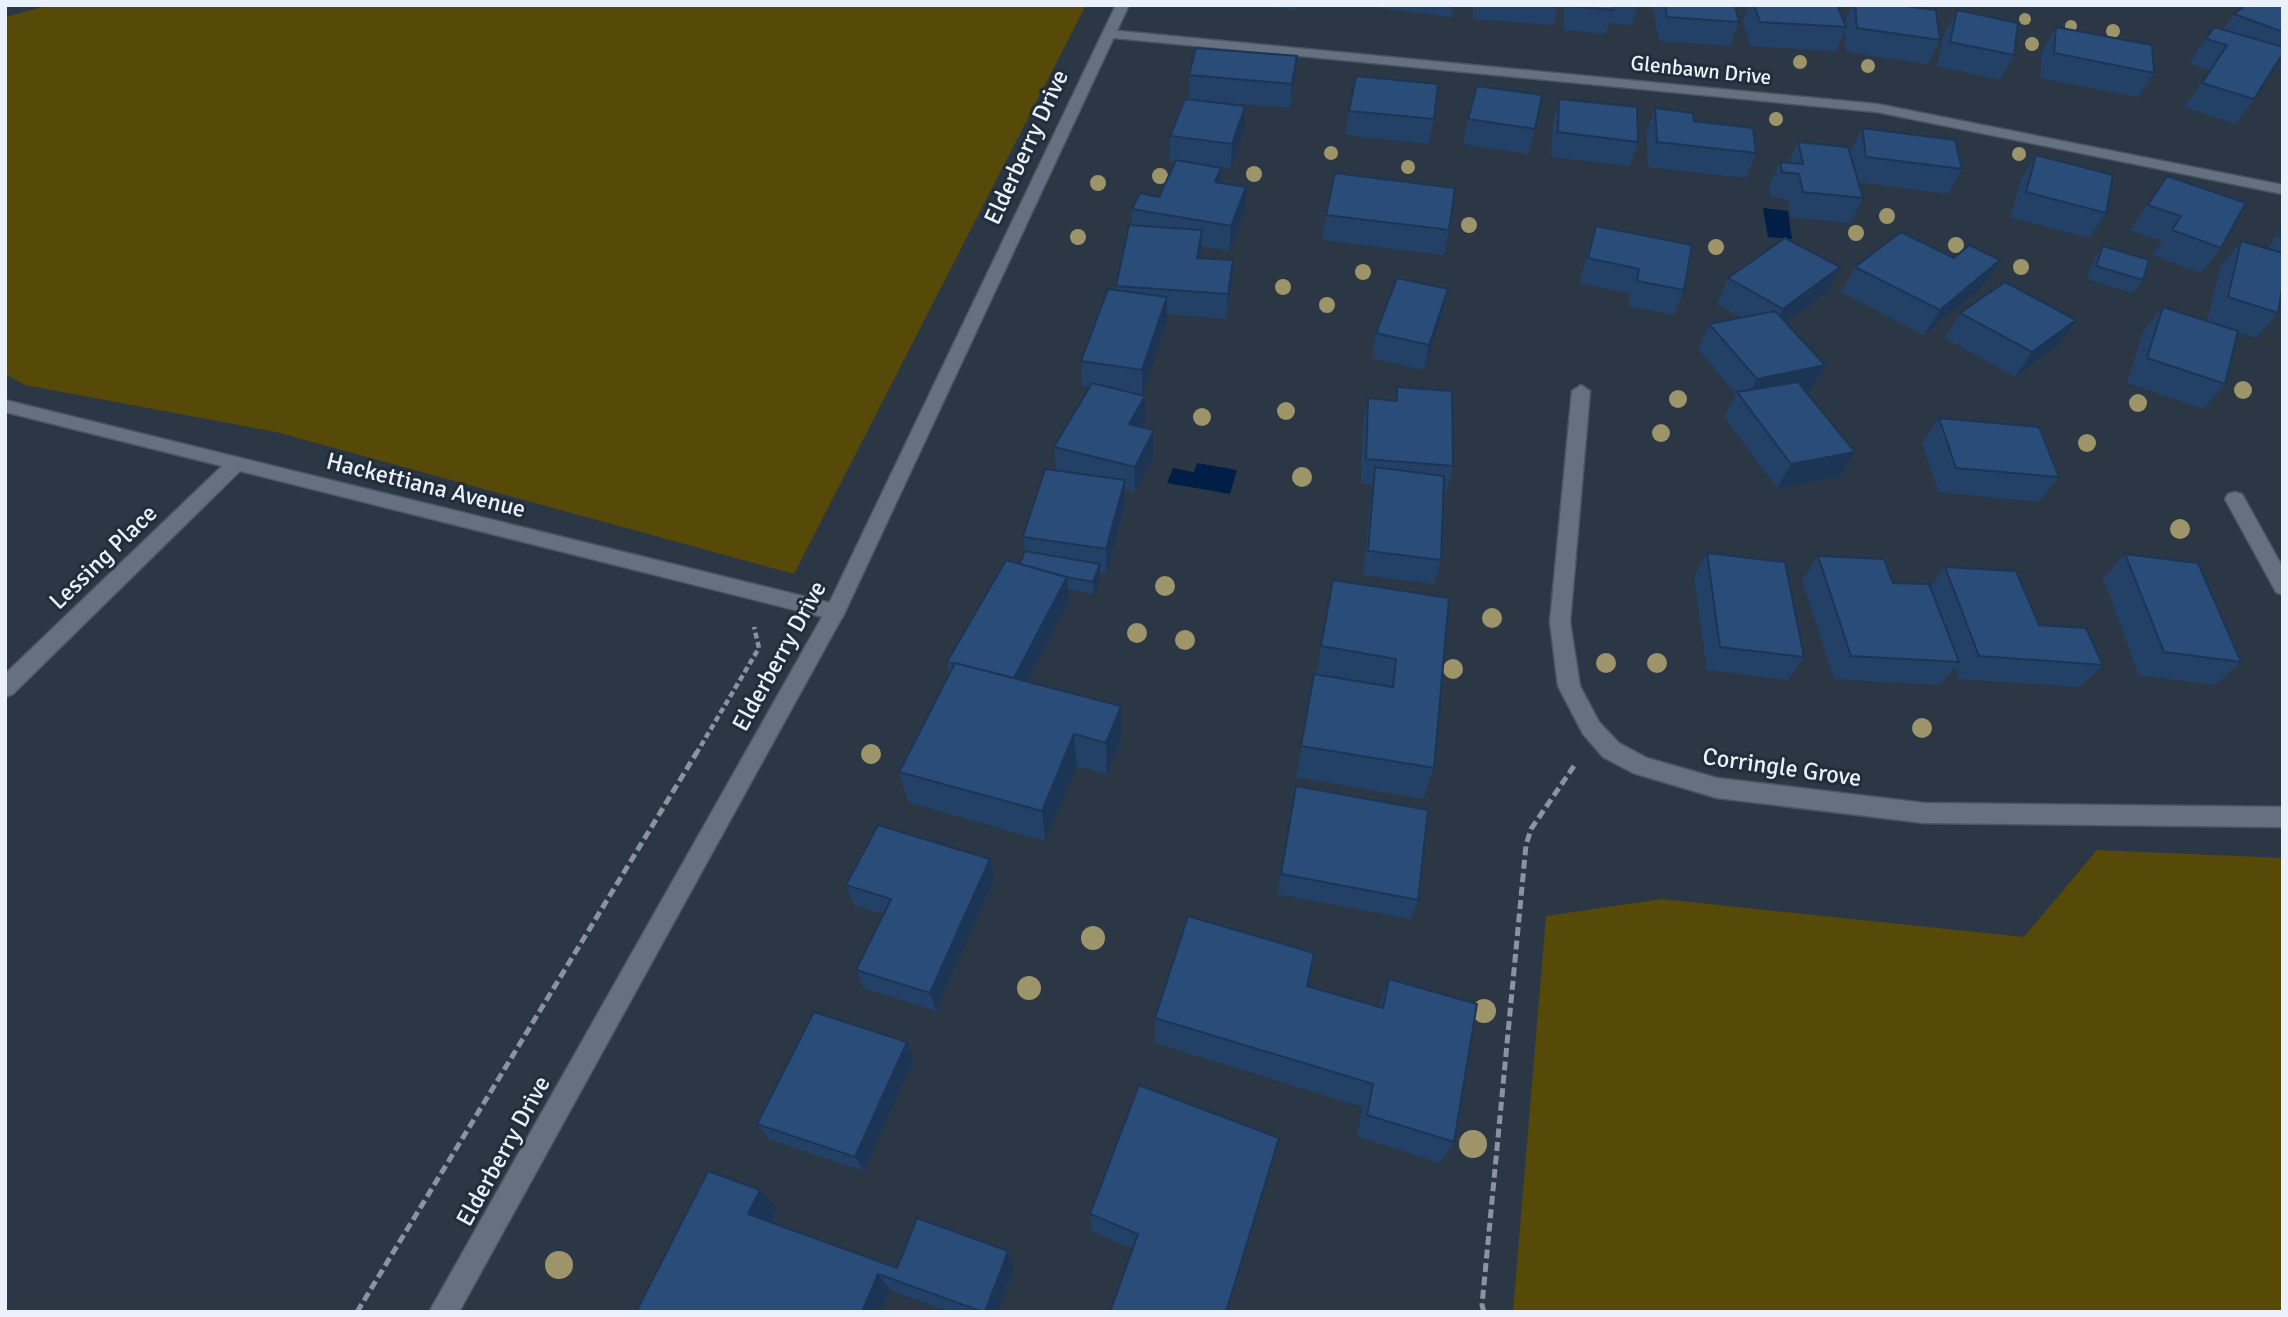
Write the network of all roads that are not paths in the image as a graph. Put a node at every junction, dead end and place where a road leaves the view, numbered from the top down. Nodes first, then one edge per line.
1 (1123, 5) edge
2 (1109, 34) junction
3 (2283, 190) edge
4 (1581, 391) dead end
5 (5, 406) edge
6 (237, 463) junction
7 (2235, 499) dead end
8 (2283, 587) edge
9 (835, 612) junction
10 (5, 688) edge
11 (2283, 817) edge
12 (443, 1312) edge

1 - 2 street, Elderberry Drive
2 - 3 street, Glenbawn Drive
2 - 9 street, Elderberry Drive
4 - 11 street, Corringle Grove
5 - 6 street, Hackettiana Avenue
6 - 9 street, Hackettiana Avenue
6 - 10 street, Lessing Place
7 - 8 street
9 - 12 street, Elderberry Drive

